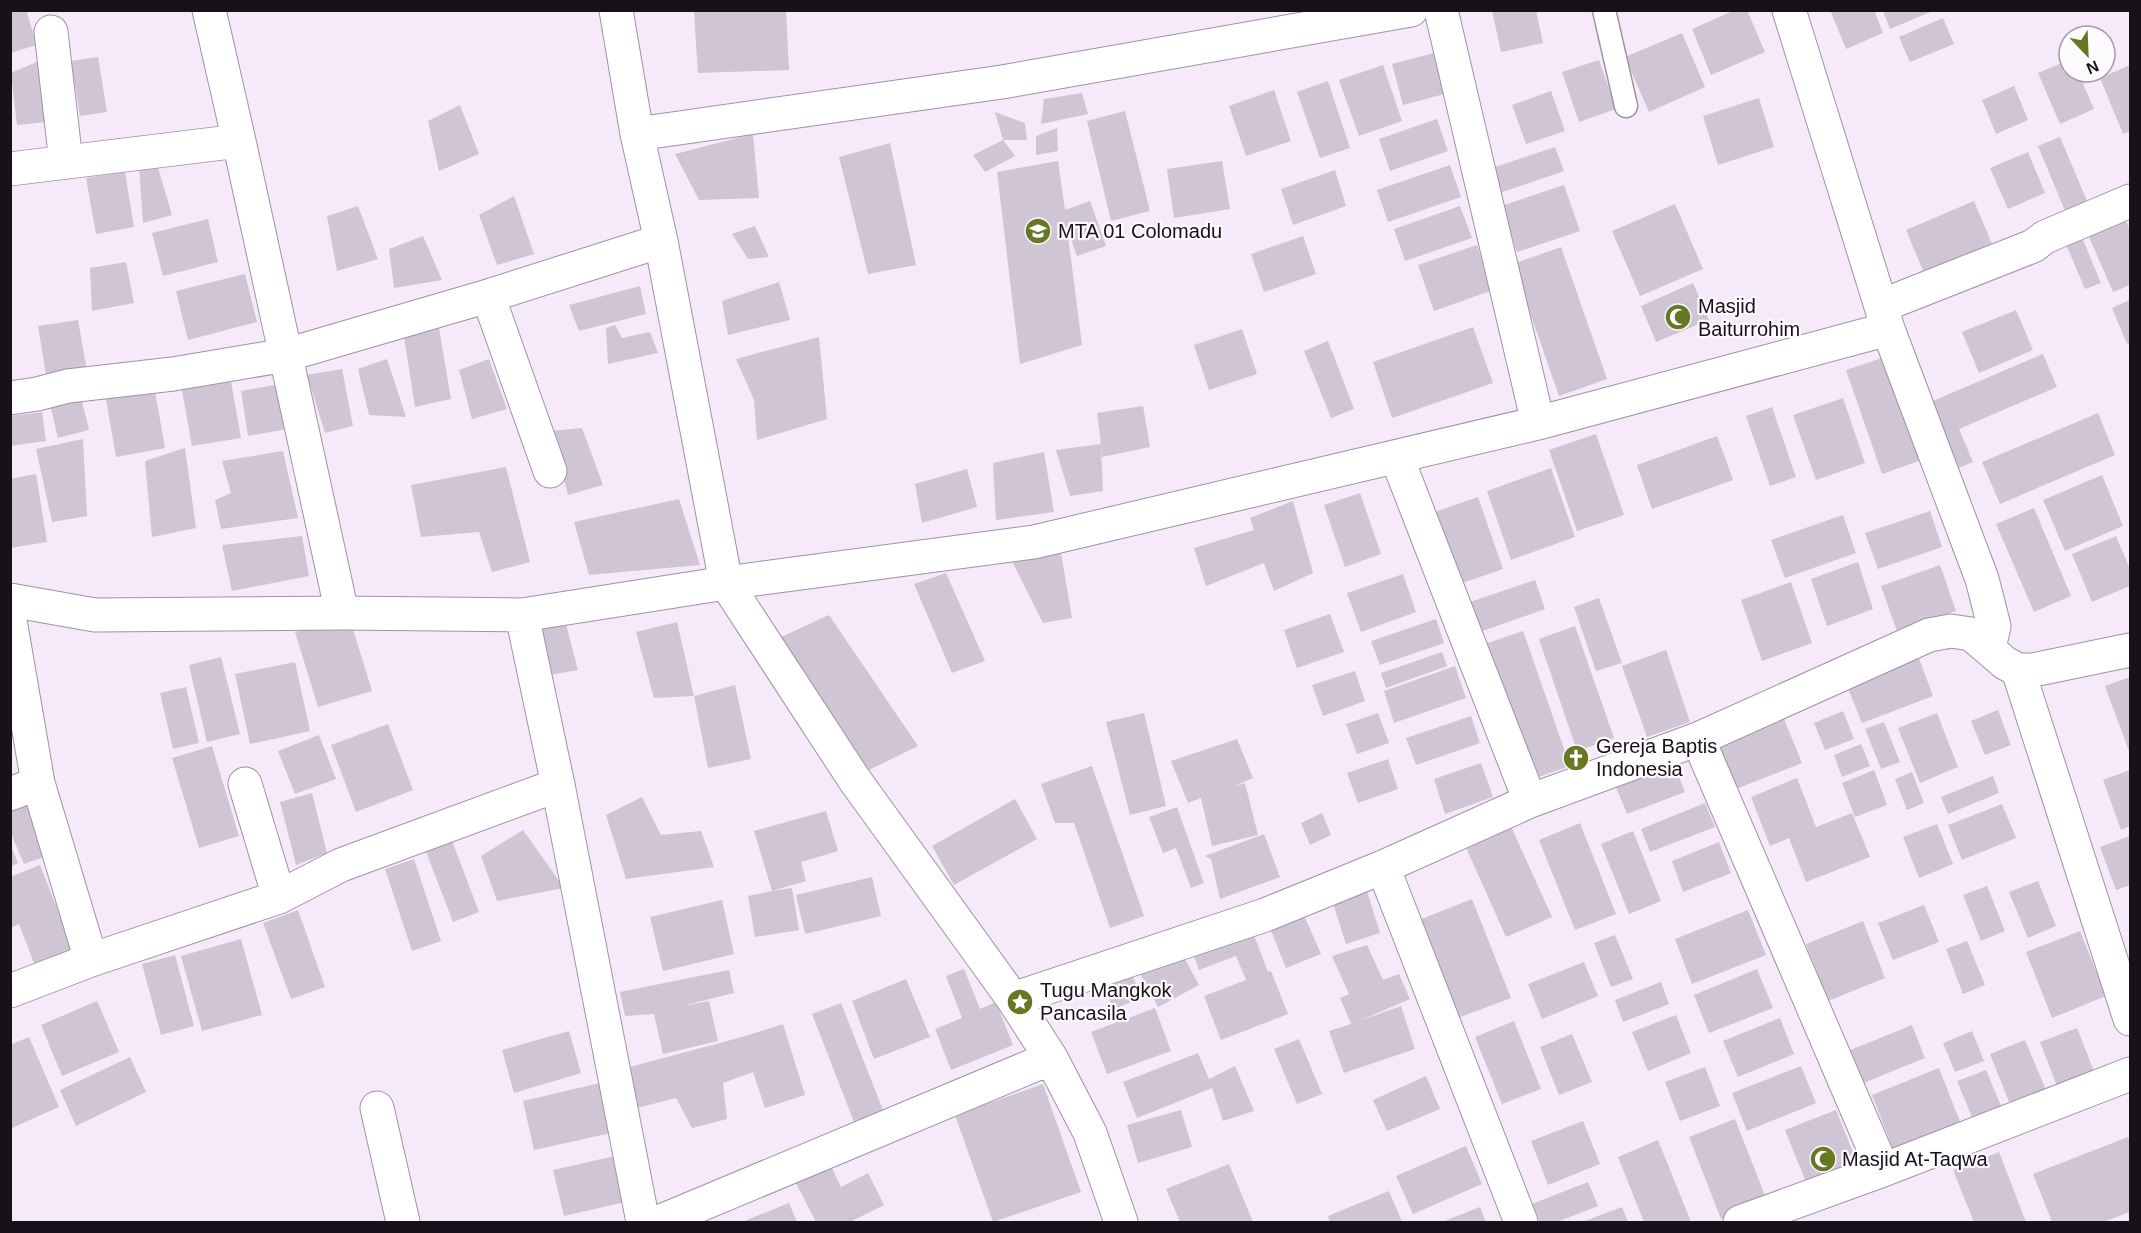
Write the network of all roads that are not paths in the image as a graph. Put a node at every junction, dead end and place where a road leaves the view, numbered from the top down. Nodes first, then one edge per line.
1 (209, 10) edge
2 (616, 10) edge
3 (1411, 10) edge
4 (1440, 10) edge
5 (1604, 10) edge
6 (1789, 10) edge
7 (51, 32) dead end
8 (1626, 106) dead end
9 (637, 134) junction
10 (239, 141) junction
11 (66, 162) junction
12 (10, 169) edge
13 (2130, 201) edge
14 (661, 240) junction
15 (488, 296) junction
16 (1884, 318) junction
17 (286, 355) junction
18 (10, 398) edge
19 (1538, 423) junction
20 (1397, 458) junction
21 (550, 471) dead end
22 (726, 583) junction
23 (10, 600) edge
24 (342, 613) junction
25 (522, 615) junction
26 (10, 620) edge
27 (1989, 648) junction
28 (2130, 650) edge
29 (2018, 670) junction
30 (1698, 739) junction
31 (245, 784) dead end
32 (558, 785) junction
33 (24, 789) edge
34 (1530, 801) junction
35 (1383, 867) junction
36 (279, 897) junction
37 (91, 960) junction
38 (10, 991) edge
39 (1013, 999) junction
40 (2130, 1018) edge
41 (1051, 1058) junction
42 (2130, 1074) edge
43 (377, 1108) dead end
44 (1882, 1170) junction
45 (403, 1222) edge
46 (643, 1222) edge
47 (659, 1222) edge
48 (1121, 1222) edge
49 (1521, 1222) edge
50 (1740, 1222) edge

1 - 10 street
2 - 9 street
3 - 9 street
4 - 19 street
5 - 8 lane
6 - 16 street
7 - 11 street
9 - 14 street
10 - 11 street
10 - 17 street
11 - 12 street
13 - 16 street
14 - 15 street
14 - 22 street
15 - 17 street
15 - 21 street
16 - 19 street
16 - 27 street
17 - 18 street
17 - 24 street
19 - 20 street
20 - 22 street
20 - 34 street
22 - 25 street
22 - 39 street
23 - 24 street
24 - 25 street
25 - 32 street
26 - 33 street
27 - 29 street
27 - 30 street
28 - 29 street
29 - 40 street
30 - 34 street
30 - 44 street
31 - 36 street
32 - 36 street
32 - 46 street
33 - 37 street
34 - 35 street
35 - 39 street
35 - 49 street
36 - 37 street
37 - 38 street
39 - 41 street
41 - 47 street
41 - 48 street
42 - 44 street
43 - 45 street
44 - 50 street

